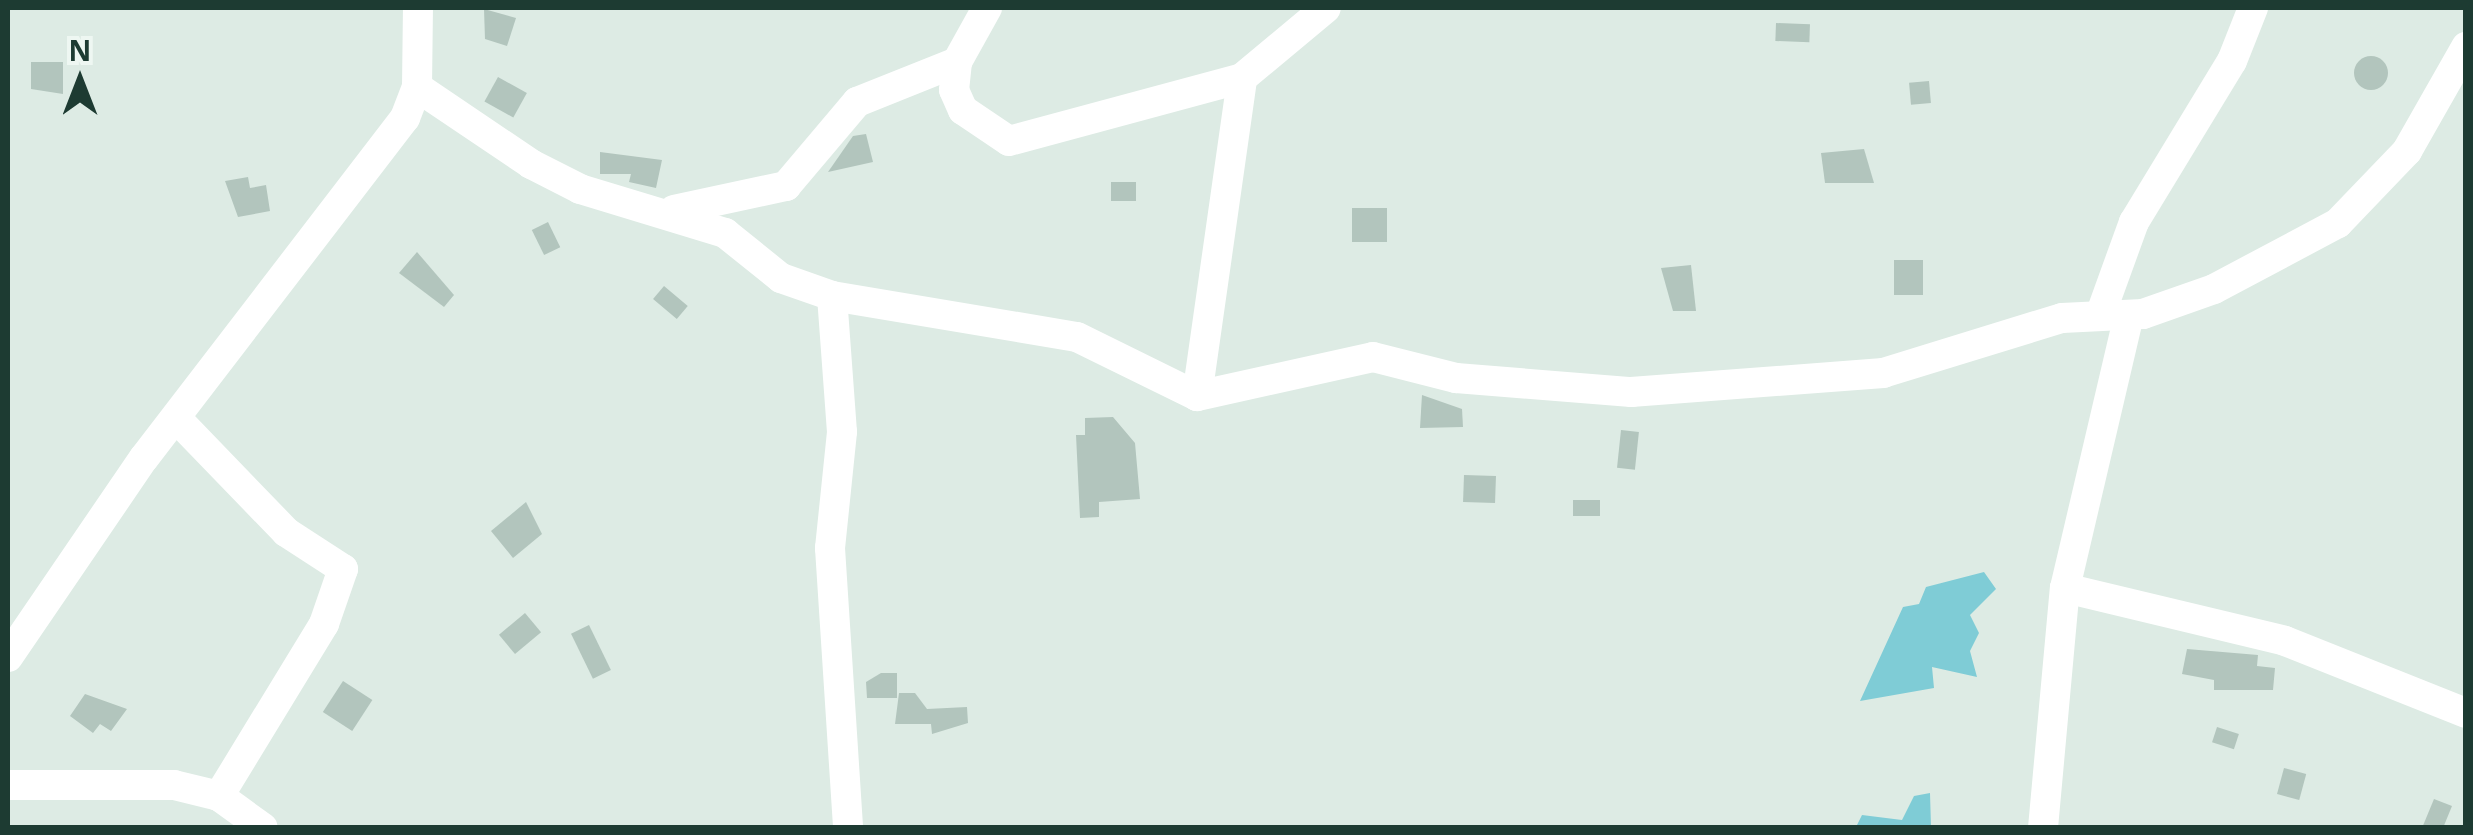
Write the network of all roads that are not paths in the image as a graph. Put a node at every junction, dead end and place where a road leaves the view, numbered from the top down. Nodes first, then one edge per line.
1 (418, 8) edge
2 (987, 8) edge
3 (1326, 8) edge
4 (2253, 8) edge
5 (2466, 47) edge
6 (957, 62) junction
7 (1242, 78) junction
8 (416, 87) junction
9 (652, 210) junction
10 (832, 296) junction
11 (2115, 314) junction
12 (1197, 396) junction
13 (177, 419) junction
14 (2065, 588) junction
15 (8, 658) edge
16 (2466, 713) edge
17 (8, 785) edge
18 (218, 796) junction
19 (263, 828) edge
20 (848, 828) edge
21 (2043, 828) edge

1 - 8 street
2 - 6 street
3 - 7 street
4 - 11 street
5 - 11 street
6 - 7 street
6 - 9 street
7 - 12 street
8 - 9 street
8 - 13 street
9 - 10 street
10 - 12 street
10 - 20 street
11 - 12 street
11 - 14 street
13 - 15 street
13 - 18 street
14 - 16 street
14 - 21 street
17 - 18 street
18 - 19 street

